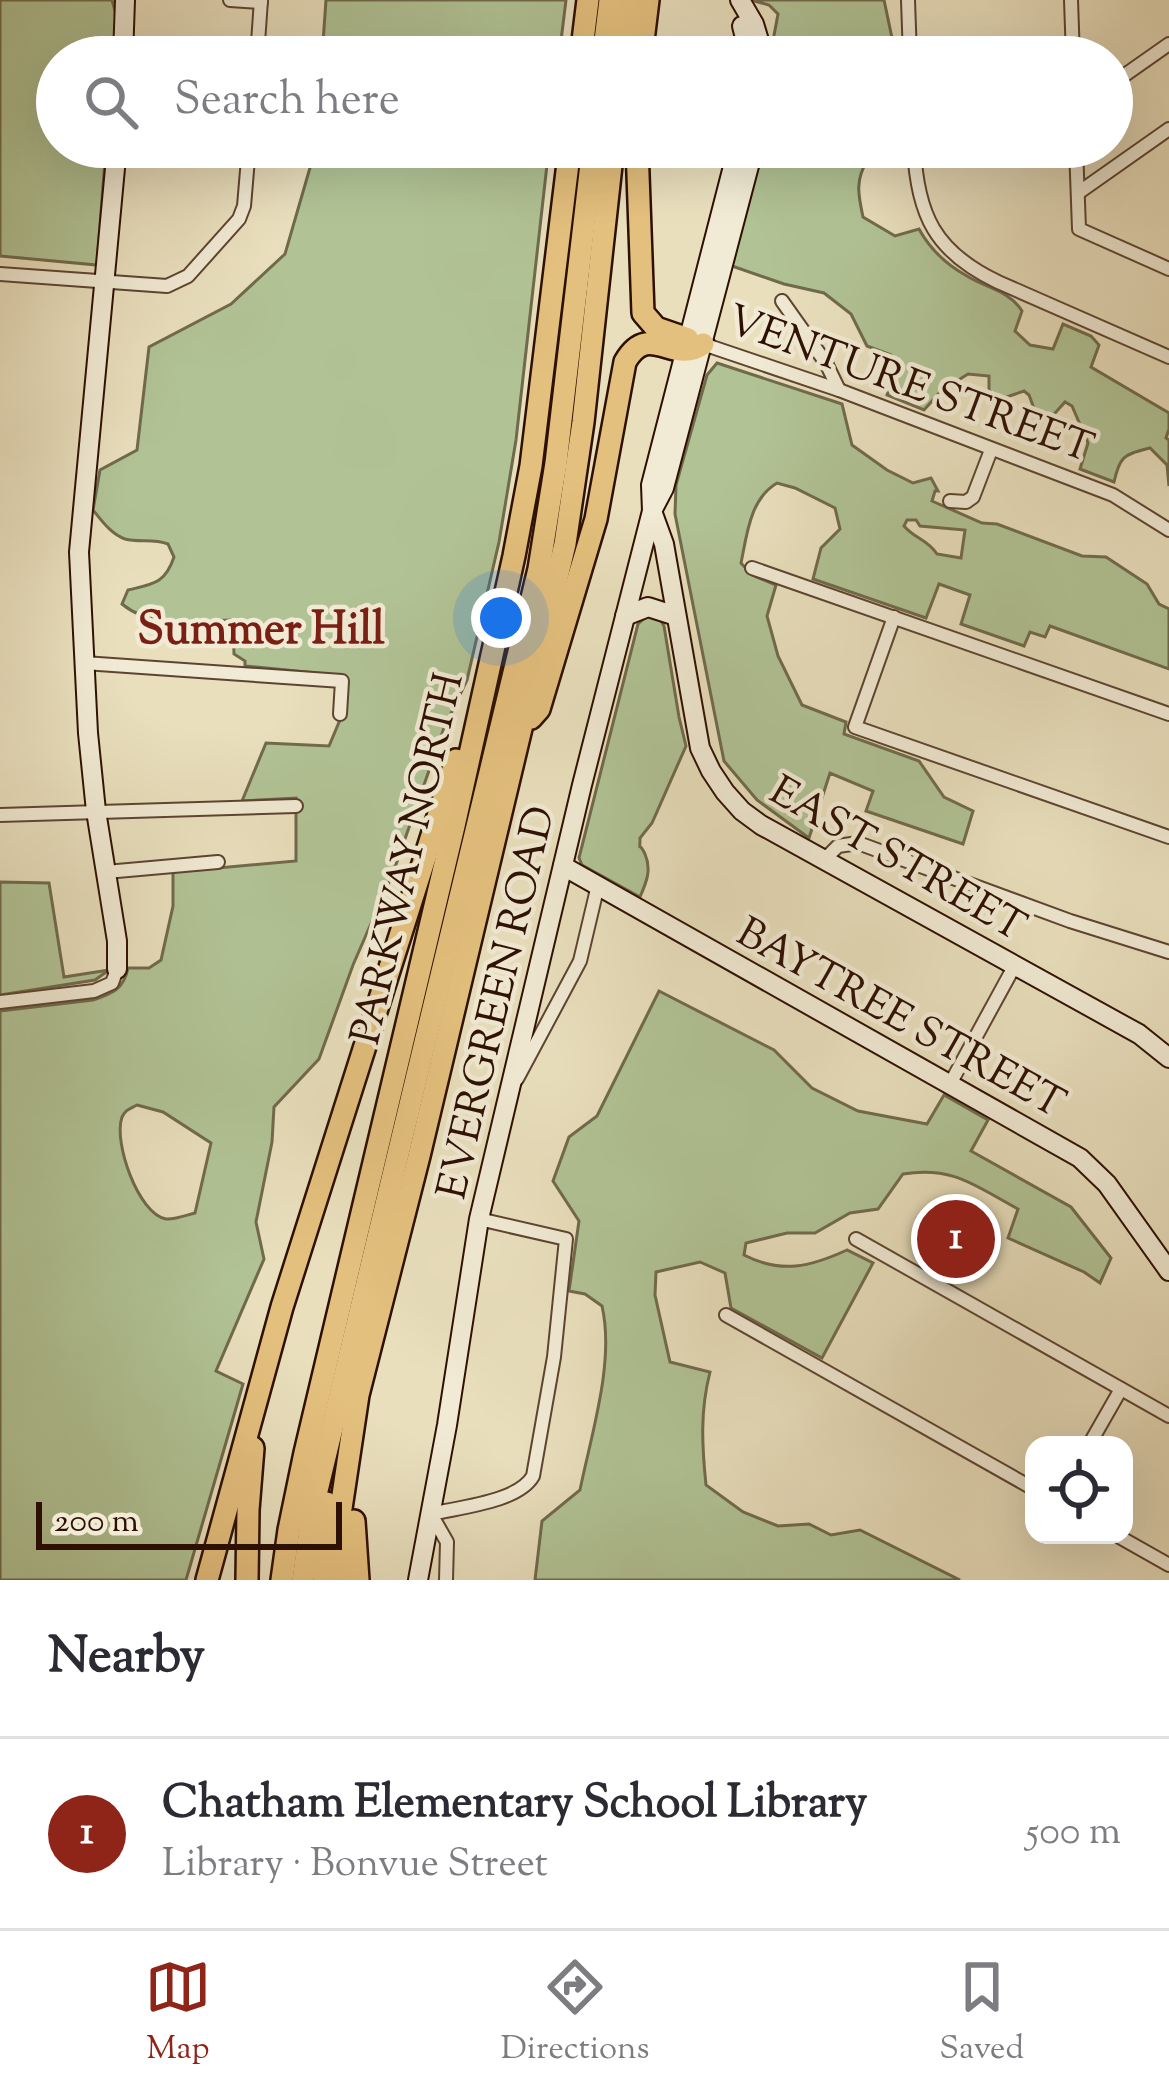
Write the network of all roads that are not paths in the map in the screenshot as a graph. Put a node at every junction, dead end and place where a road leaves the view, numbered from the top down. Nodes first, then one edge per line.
1 (124, 0) edge
2 (230, 0) edge
3 (588, 0) edge
4 (610, 0) edge
5 (629, 0) edge
6 (648, 0) edge
7 (729, 0) edge
8 (740, 0) edge
9 (908, 0) edge
10 (1071, 0) edge
11 (261, 1) edge
12 (123, 36) edge
13 (258, 36) edge
14 (584, 36) edge
15 (606, 36) edge
16 (625, 36) edge
17 (644, 36) edge
18 (745, 36) edge
19 (758, 36) edge
20 (909, 36) edge
21 (1072, 36) edge
22 (1169, 44) edge
23 (1133, 69) edge
24 (1169, 129) edge
25 (1133, 154) edge
26 (115, 168) edge
27 (247, 168) edge
28 (567, 168) edge
29 (591, 168) edge
30 (611, 168) edge
31 (638, 168) edge
32 (733, 168) edge
33 (747, 168) edge
34 (915, 168) edge
35 (1077, 168) edge
36 (1114, 168) edge
37 (1078, 193) junction
38 (1169, 269) edge
39 (0, 274) edge
40 (105, 282) junction
41 (782, 301) dead end
42 (692, 345) junction
43 (1169, 357) edge
44 (838, 390) junction
45 (991, 449) junction
46 (950, 501) dead end
47 (652, 511) junction
48 (1169, 530) edge
49 (752, 568) dead end
50 (625, 616) junction
51 (676, 616) junction
52 (894, 617) junction
53 (492, 650) junction
54 (84, 663) junction
55 (1169, 713) edge
56 (340, 714) dead end
57 (519, 732) junction
58 (296, 806) dead end
59 (96, 811) junction
60 (0, 815) edge
61 (1169, 837) edge
62 (824, 860) junction
63 (218, 862) dead end
64 (563, 866) junction
65 (106, 872) junction
66 (598, 885) junction
67 (1169, 952) edge
68 (1015, 965) junction
69 (117, 969) joint
70 (0, 1003) edge
71 (1169, 1058) edge
72 (950, 1084) junction
73 (508, 1096) junction
74 (479, 1219) junction
75 (856, 1239) dead end
76 (1169, 1271) edge
77 (726, 1315) dead end
78 (349, 1363) junction
79 (263, 1376) junction
80 (1121, 1389) junction
81 (358, 1395) junction
82 (1169, 1416) edge
83 (1094, 1436) edge
84 (1025, 1484) edge
85 (431, 1514) junction
86 (1132, 1544) edge
87 (1166, 1563) edge
88 (207, 1580) edge
89 (247, 1580) edge
90 (282, 1580) edge
91 (303, 1580) edge
92 (324, 1580) edge
93 (340, 1580) edge
94 (358, 1580) edge
95 (418, 1580) edge
96 (446, 1580) edge
97 (1158, 1580) edge

1 - 12 street
2 - 11 street
3 - 14 highway
4 - 15 highway
5 - 16 highway
6 - 17 highway
7 - 18 street
8 - 19 street
9 - 20 street
10 - 21 street
11 - 13 street
22 - 23 street
24 - 25 street
26 - 40 street
27 - 40 street
28 - 53 highway, PARKWAY NORTH
29 - 78 highway
30 - 57 highway, PARKWAY NORTH
31 - 42 highway
32 - 42 street, EAST STREET
33 - 42 street, EAST STREET
34 - 43 street
35 - 37 street
36 - 37 street
37 - 38 street
39 - 40 street
40 - 54 street
41 - 44 street
42 - 44 street, VENTURE STREET
42 - 47 street, EAST STREET
42 - 57 highway
44 - 45 street, VENTURE STREET
45 - 46 street
45 - 48 street, VENTURE STREET
47 - 50 street, EVERGREEN ROAD
47 - 51 street, EAST STREET
49 - 52 street
50 - 51 street
50 - 64 street, EVERGREEN ROAD
51 - 62 street, EAST STREET
52 - 55 street
52 - 61 street
53 - 79 highway
53 - 90 highway, PARKWAY NORTH
54 - 56 street
54 - 59 street
57 - 81 highway, PARKWAY NORTH
58 - 59 street
59 - 60 street
59 - 65 street
62 - 67 street
62 - 68 street, EAST STREET
63 - 65 street
64 - 66 street, BAYTREE STREET
64 - 73 street, EVERGREEN ROAD
65 - 69 street
66 - 72 street, BAYTREE STREET
66 - 73 street
68 - 71 street, EAST STREET
68 - 72 street
69 - 70 street
72 - 76 street, BAYTREE STREET
73 - 74 street, EVERGREEN ROAD
74 - 85 street, EVERGREEN ROAD
74 - 85 street
75 - 80 street
77 - 84 street
78 - 91 highway
78 - 92 highway
79 - 88 highway
79 - 89 highway
80 - 82 street
80 - 83 street
81 - 93 highway, PARKWAY NORTH
81 - 94 highway
85 - 95 street, EVERGREEN ROAD
85 - 96 street, EVERGREEN ROAD
86 - 87 street
87 - 97 street

